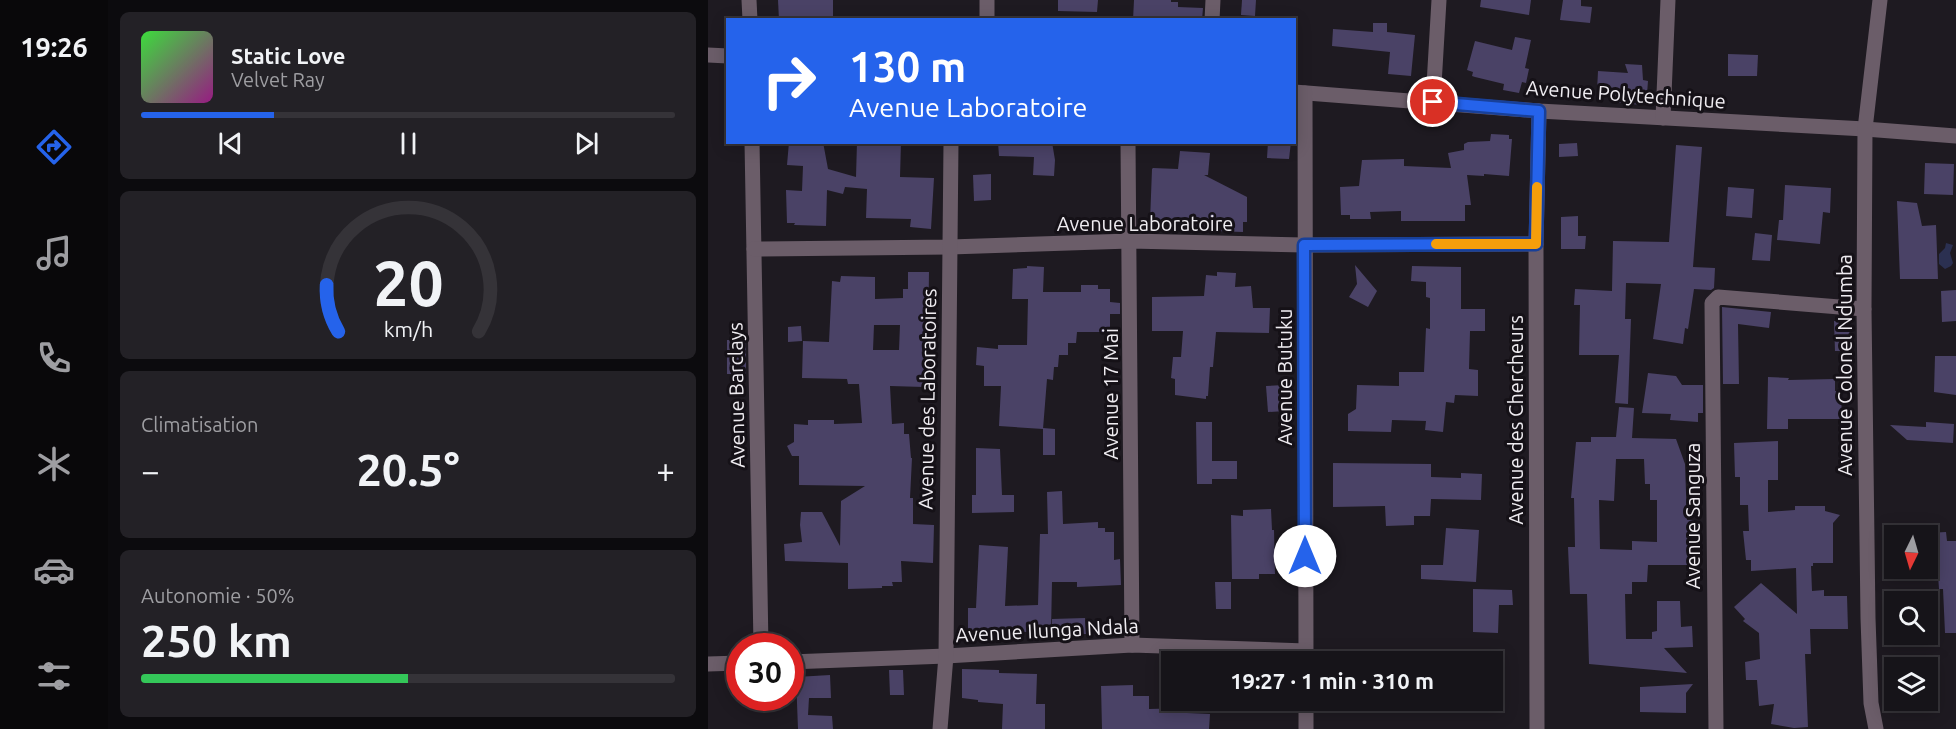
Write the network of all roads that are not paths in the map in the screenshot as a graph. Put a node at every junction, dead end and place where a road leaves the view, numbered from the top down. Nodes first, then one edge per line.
1 (749, 0) edge
2 (987, 0) edge
3 (1213, 0) edge
4 (1439, 0) edge
5 (1668, 0) edge
6 (1880, 0) edge
7 (750, 18) edge
8 (987, 18) edge
9 (1212, 18) edge
10 (708, 54) edge
11 (726, 56) edge
12 (1300, 93) edge
13 (1433, 102) junction
14 (1539, 111) junction
15 (1663, 118) junction
16 (1865, 129) junction
17 (1956, 136) edge
18 (752, 144) edge
19 (951, 144) edge
20 (1128, 144) edge
21 (1130, 241) junction
22 (1536, 244) junction
23 (1304, 245) junction
24 (950, 247) junction
25 (754, 249) junction
26 (1864, 309) junction
27 (761, 633) edge
28 (1132, 645) junction
29 (1227, 651) edge
30 (1306, 651) edge
31 (946, 656) junction
32 (804, 661) edge
33 (726, 663) edge
34 (708, 664) edge
35 (1306, 711) edge
36 (940, 729) edge
37 (1306, 729) edge
38 (1537, 729) edge
39 (1716, 729) edge
40 (1876, 729) edge

1 - 7 street
2 - 8 street
3 - 9 street
4 - 13 street
5 - 15 street
6 - 16 street, Avenue Colonel Ndumba
10 - 11 street
12 - 13 street, Avenue Polytechnique
12 - 23 street, Avenue Butuku
13 - 14 street, Avenue Polytechnique
14 - 15 street, Avenue Polytechnique
14 - 22 street, Avenue des Chercheurs
15 - 16 street, Avenue Polytechnique
16 - 17 street, Avenue Polytechnique
16 - 26 street, Avenue Colonel Ndumba
18 - 25 street, Avenue Barclays
19 - 24 street, Avenue des Laboratoires
20 - 21 street, Avenue 17 Mai
21 - 23 street, Avenue Laboratoire
21 - 24 street, Avenue Laboratoire
21 - 28 street, Avenue 17 Mai
22 - 23 street, Avenue Laboratoire
22 - 38 street, Avenue des Chercheurs
23 - 30 street, Avenue Butuku
24 - 25 street, Avenue Laboratoire
24 - 31 street, Avenue des Laboratoires
25 - 27 street, Avenue Barclays
26 - 39 street, Avenue Sanguza
26 - 40 street, Avenue Colonel Ndumba
28 - 29 street, Avenue Ilunga Ndala
28 - 31 street, Avenue Ilunga Ndala
31 - 32 street, Avenue Ilunga Ndala
31 - 36 street, Avenue des Laboratoires
33 - 34 street
35 - 37 street

